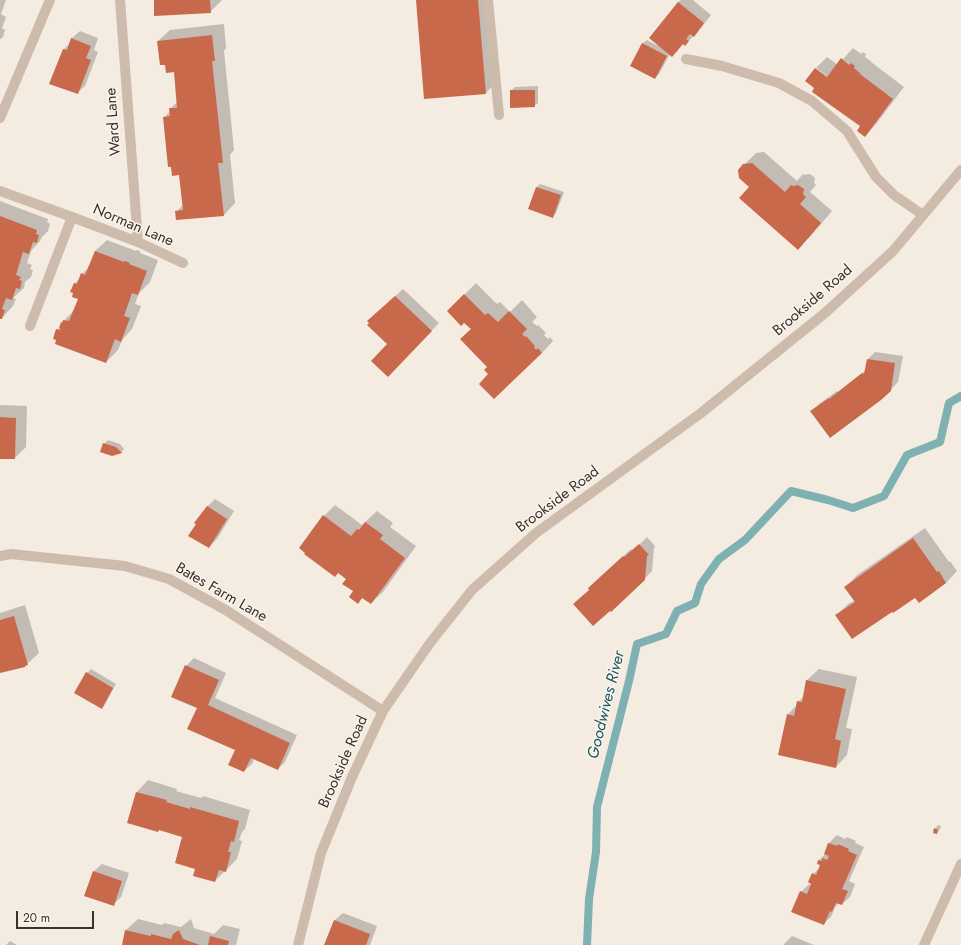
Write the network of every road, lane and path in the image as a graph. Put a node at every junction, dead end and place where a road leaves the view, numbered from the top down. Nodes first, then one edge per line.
1 (50, 0) edge
2 (120, 0) edge
3 (488, 0) edge
4 (686, 59) dead end
5 (499, 115) dead end
6 (0, 118) edge
7 (960, 173) edge
8 (0, 190) edge
9 (923, 215) junction
10 (72, 217) junction
11 (138, 242) junction
12 (182, 263) dead end
13 (30, 326) dead end
14 (0, 556) edge
15 (383, 711) junction
16 (961, 864) edge
17 (298, 945) edge
18 (924, 945) edge

1 - 6 street
2 - 11 street, Ward Lane
3 - 5 street
4 - 9 street
7 - 9 street, Brookside Road
8 - 10 street, Norman Lane
9 - 15 street, Brookside Road
10 - 11 street, Norman Lane
10 - 13 street, Norman Lane
11 - 12 street, Norman Lane
14 - 15 street, Bates Farm Lane
15 - 17 street, Brookside Road
16 - 18 street

